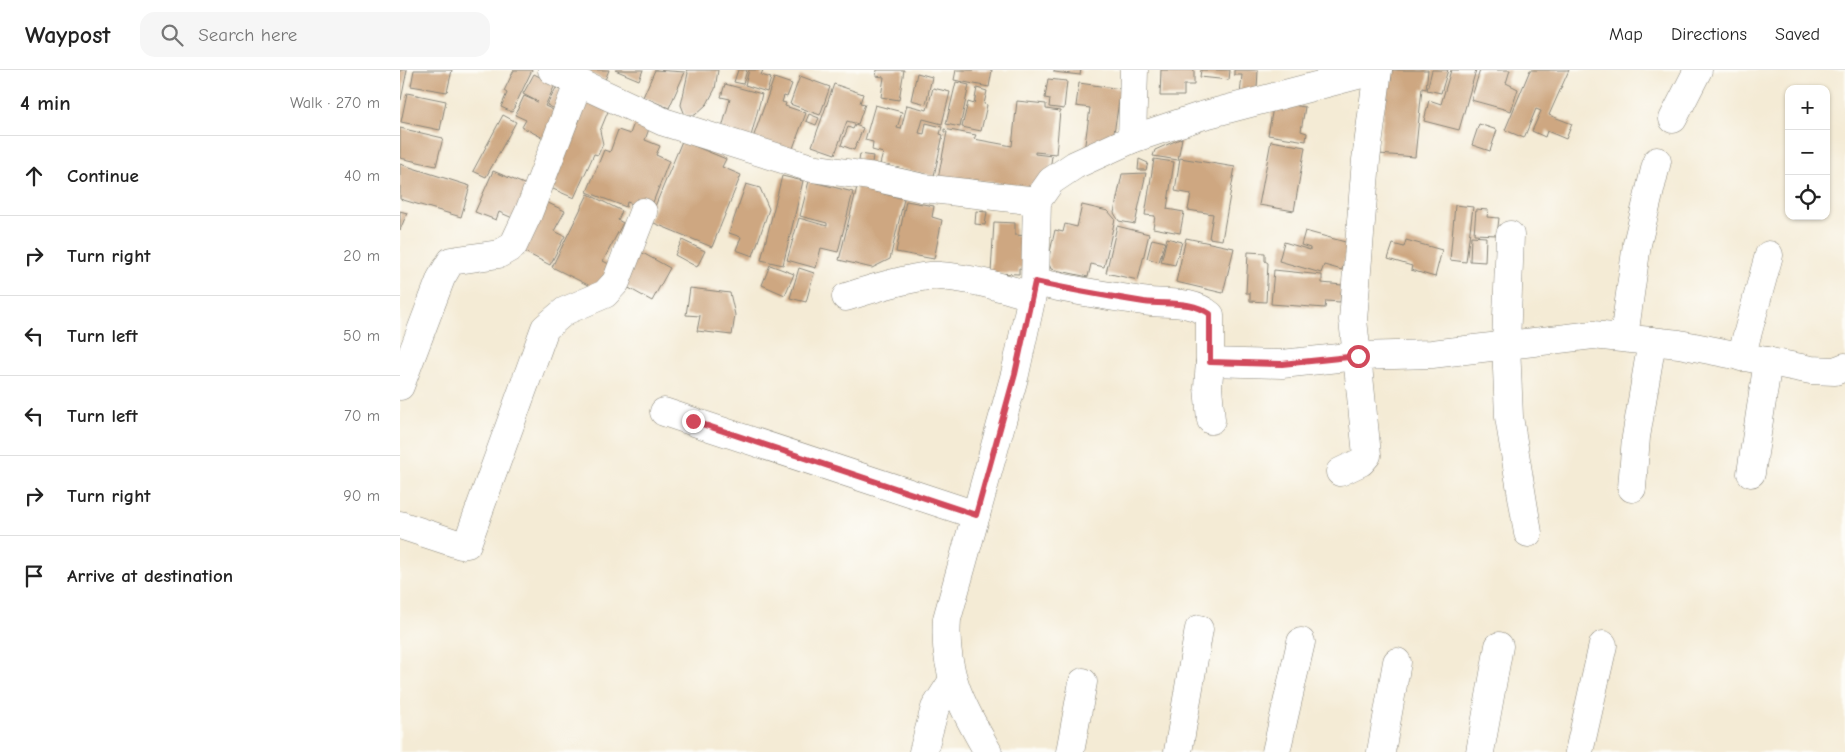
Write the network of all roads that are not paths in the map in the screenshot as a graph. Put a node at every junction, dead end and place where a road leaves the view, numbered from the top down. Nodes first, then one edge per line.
1 (552, 70) edge
2 (1134, 70) edge
3 (1377, 70) edge
4 (1698, 70) edge
5 (1316, 78) edge
6 (578, 84) junction
7 (1673, 119) dead end
8 (1132, 139) junction
9 (1657, 161) dead end
10 (1037, 201) junction
11 (643, 212) dead end
12 (1510, 235) dead end
13 (1769, 255) dead end
14 (1033, 289) junction
15 (846, 297) dead end
16 (1624, 337) junction
17 (1652, 341) junction
18 (1506, 344) junction
19 (1358, 356) junction
20 (1741, 357) junction
21 (1768, 361) junction
22 (1210, 362) junction
23 (1845, 366) edge
24 (400, 386) edge
25 (664, 412) dead end
26 (1211, 420) dead end
27 (1340, 472) dead end
28 (1751, 473) dead end
29 (1632, 488) dead end
30 (976, 515) junction
31 (400, 526) edge
32 (1528, 533) dead end
33 (1199, 628) dead end
34 (1301, 642) dead end
35 (1603, 645) dead end
36 (1500, 646) dead end
37 (1397, 662) dead end
38 (953, 680) junction
39 (1083, 682) dead end
40 (923, 752) edge
41 (988, 752) edge
42 (1070, 752) edge
43 (1178, 752) edge
44 (1276, 752) edge
45 (1380, 752) edge
46 (1480, 752) edge
47 (1579, 752) edge

1 - 6 street
2 - 8 street
3 - 5 street
3 - 19 street
4 - 7 street
5 - 8 street
6 - 10 street
6 - 24 street
8 - 10 street
9 - 16 street
10 - 14 street
11 - 31 street
12 - 18 street
13 - 20 street
14 - 15 street
14 - 22 street
14 - 30 street
16 - 17 street
16 - 18 street
17 - 20 street
17 - 29 street
18 - 19 street
18 - 32 street
19 - 22 street
19 - 27 street
20 - 21 street
21 - 23 street
21 - 28 street
22 - 26 street
25 - 30 street
30 - 38 street
33 - 43 street
34 - 44 street
35 - 47 street
36 - 46 street
37 - 45 street
38 - 40 street
38 - 41 street
39 - 42 street

